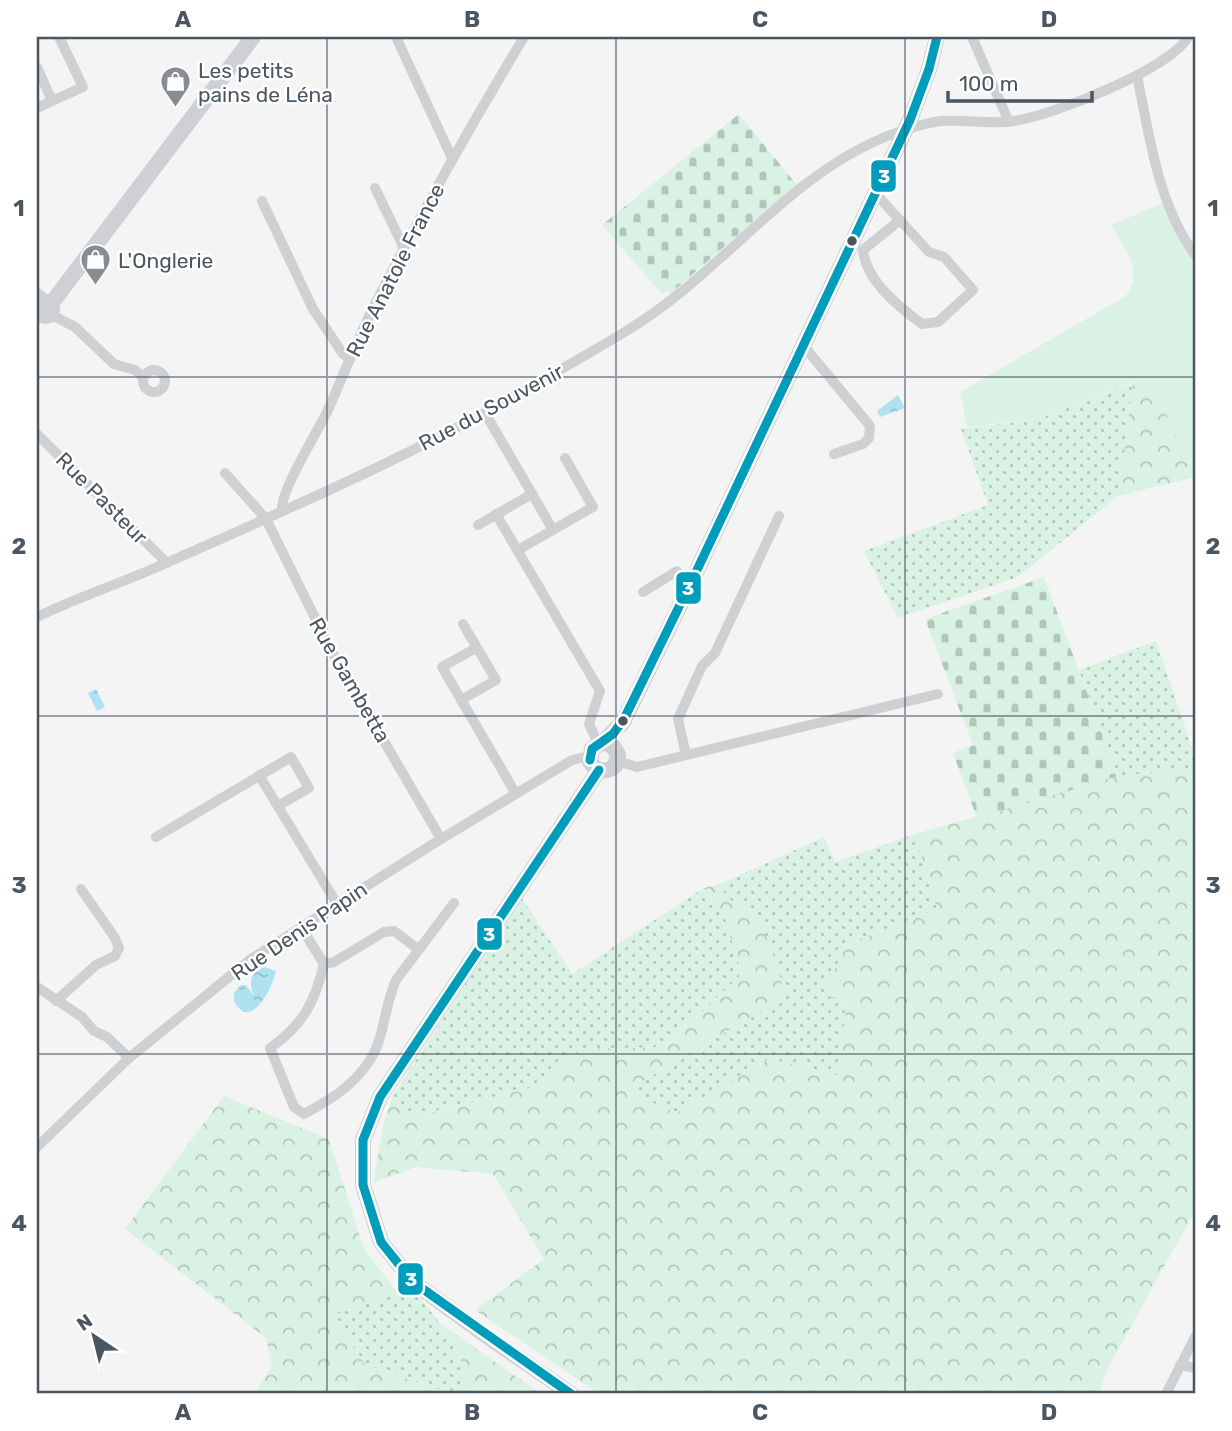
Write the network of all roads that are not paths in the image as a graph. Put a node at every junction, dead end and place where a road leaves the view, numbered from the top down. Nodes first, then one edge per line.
1 (59, 37) edge
2 (253, 37) edge
3 (396, 37) edge
4 (524, 37) edge
5 (937, 37) edge
6 (972, 37) edge
7 (1188, 37) edge
8 (37, 67) edge
9 (1137, 76) junction
10 (52, 101) junction
11 (37, 108) edge
12 (1009, 122) junction
13 (905, 130) junction
14 (452, 158) junction
15 (375, 188) dead end
16 (876, 194) junction
17 (261, 201) dead end
18 (900, 220) junction
19 (404, 248) junction
20 (1195, 255) edge
21 (42, 310) edge
22 (803, 345) junction
23 (349, 358) junction
24 (143, 377) dead end
25 (485, 413) junction
26 (37, 433) edge
27 (834, 454) dead end
28 (565, 458) dead end
29 (225, 473) dead end
30 (532, 494) junction
31 (282, 512) junction
32 (496, 514) junction
33 (779, 516) dead end
34 (266, 519) junction
35 (478, 525) dead end
36 (553, 530) junction
37 (518, 550) junction
38 (167, 563) junction
39 (677, 571) dead end
40 (643, 592) dead end
41 (37, 617) edge
42 (463, 624) dead end
43 (476, 648) junction
44 (938, 694) dead end
45 (461, 700) junction
46 (605, 750) junction
47 (686, 755) junction
48 (259, 775) junction
49 (516, 794) junction
50 (278, 806) junction
51 (156, 837) dead end
52 (441, 839) junction
53 (81, 890) dead end
54 (454, 903) dead end
55 (337, 904) junction
56 (301, 927) junction
57 (418, 950) junction
58 (324, 964) junction
59 (37, 987) edge
60 (56, 1001) junction
61 (129, 1058) junction
62 (37, 1147) edge
63 (1195, 1337) edge
64 (1180, 1365) junction
65 (1195, 1368) edge
66 (571, 1394) edge
67 (1166, 1394) edge

1 - 10 street
2 - 21 main road
3 - 14 street
4 - 14 street, Rue Anatole France
5 - 13 main road
6 - 12 street
7 - 9 street, Rue du Souvenir
8 - 10 street
9 - 12 street, Rue du Souvenir
9 - 20 street
10 - 11 street
12 - 13 street, Rue du Souvenir
13 - 16 main road
13 - 25 street, Rue du Souvenir
14 - 19 street, Rue Anatole France
15 - 19 street
16 - 18 street
16 - 22 main road
17 - 23 street
18 - 18 street
19 - 23 street, Rue Anatole France
21 - 24 street
22 - 27 street
22 - 46 main road
23 - 31 street, Rue Anatole France
25 - 30 street
25 - 31 street, Rue du Souvenir
26 - 38 street, Rue Pasteur
28 - 36 street
29 - 34 street, Rue Gambetta
30 - 32 street
30 - 36 street
31 - 34 street, Rue du Souvenir
32 - 35 street
32 - 37 street
33 - 47 street
34 - 38 street, Rue du Souvenir
34 - 52 street, Rue Gambetta
36 - 37 street
37 - 46 street
38 - 41 street, Rue du Souvenir
39 - 40 street
42 - 43 street
43 - 45 street
43 - 45 street
44 - 47 street
45 - 49 street
46 - 47 street
46 - 49 street, Rue Denis Papin
46 - 66 main road
48 - 50 street
48 - 50 street
48 - 51 street
49 - 52 street, Rue Denis Papin
50 - 55 street
52 - 55 street, Rue Denis Papin
53 - 60 street
54 - 57 street
55 - 56 street, Rue Denis Papin
56 - 58 street
56 - 61 street, Rue Denis Papin
57 - 58 street
57 - 58 street
59 - 60 street
60 - 61 street
61 - 62 street, Rue Denis Papin
63 - 64 street
64 - 65 street
64 - 67 street

